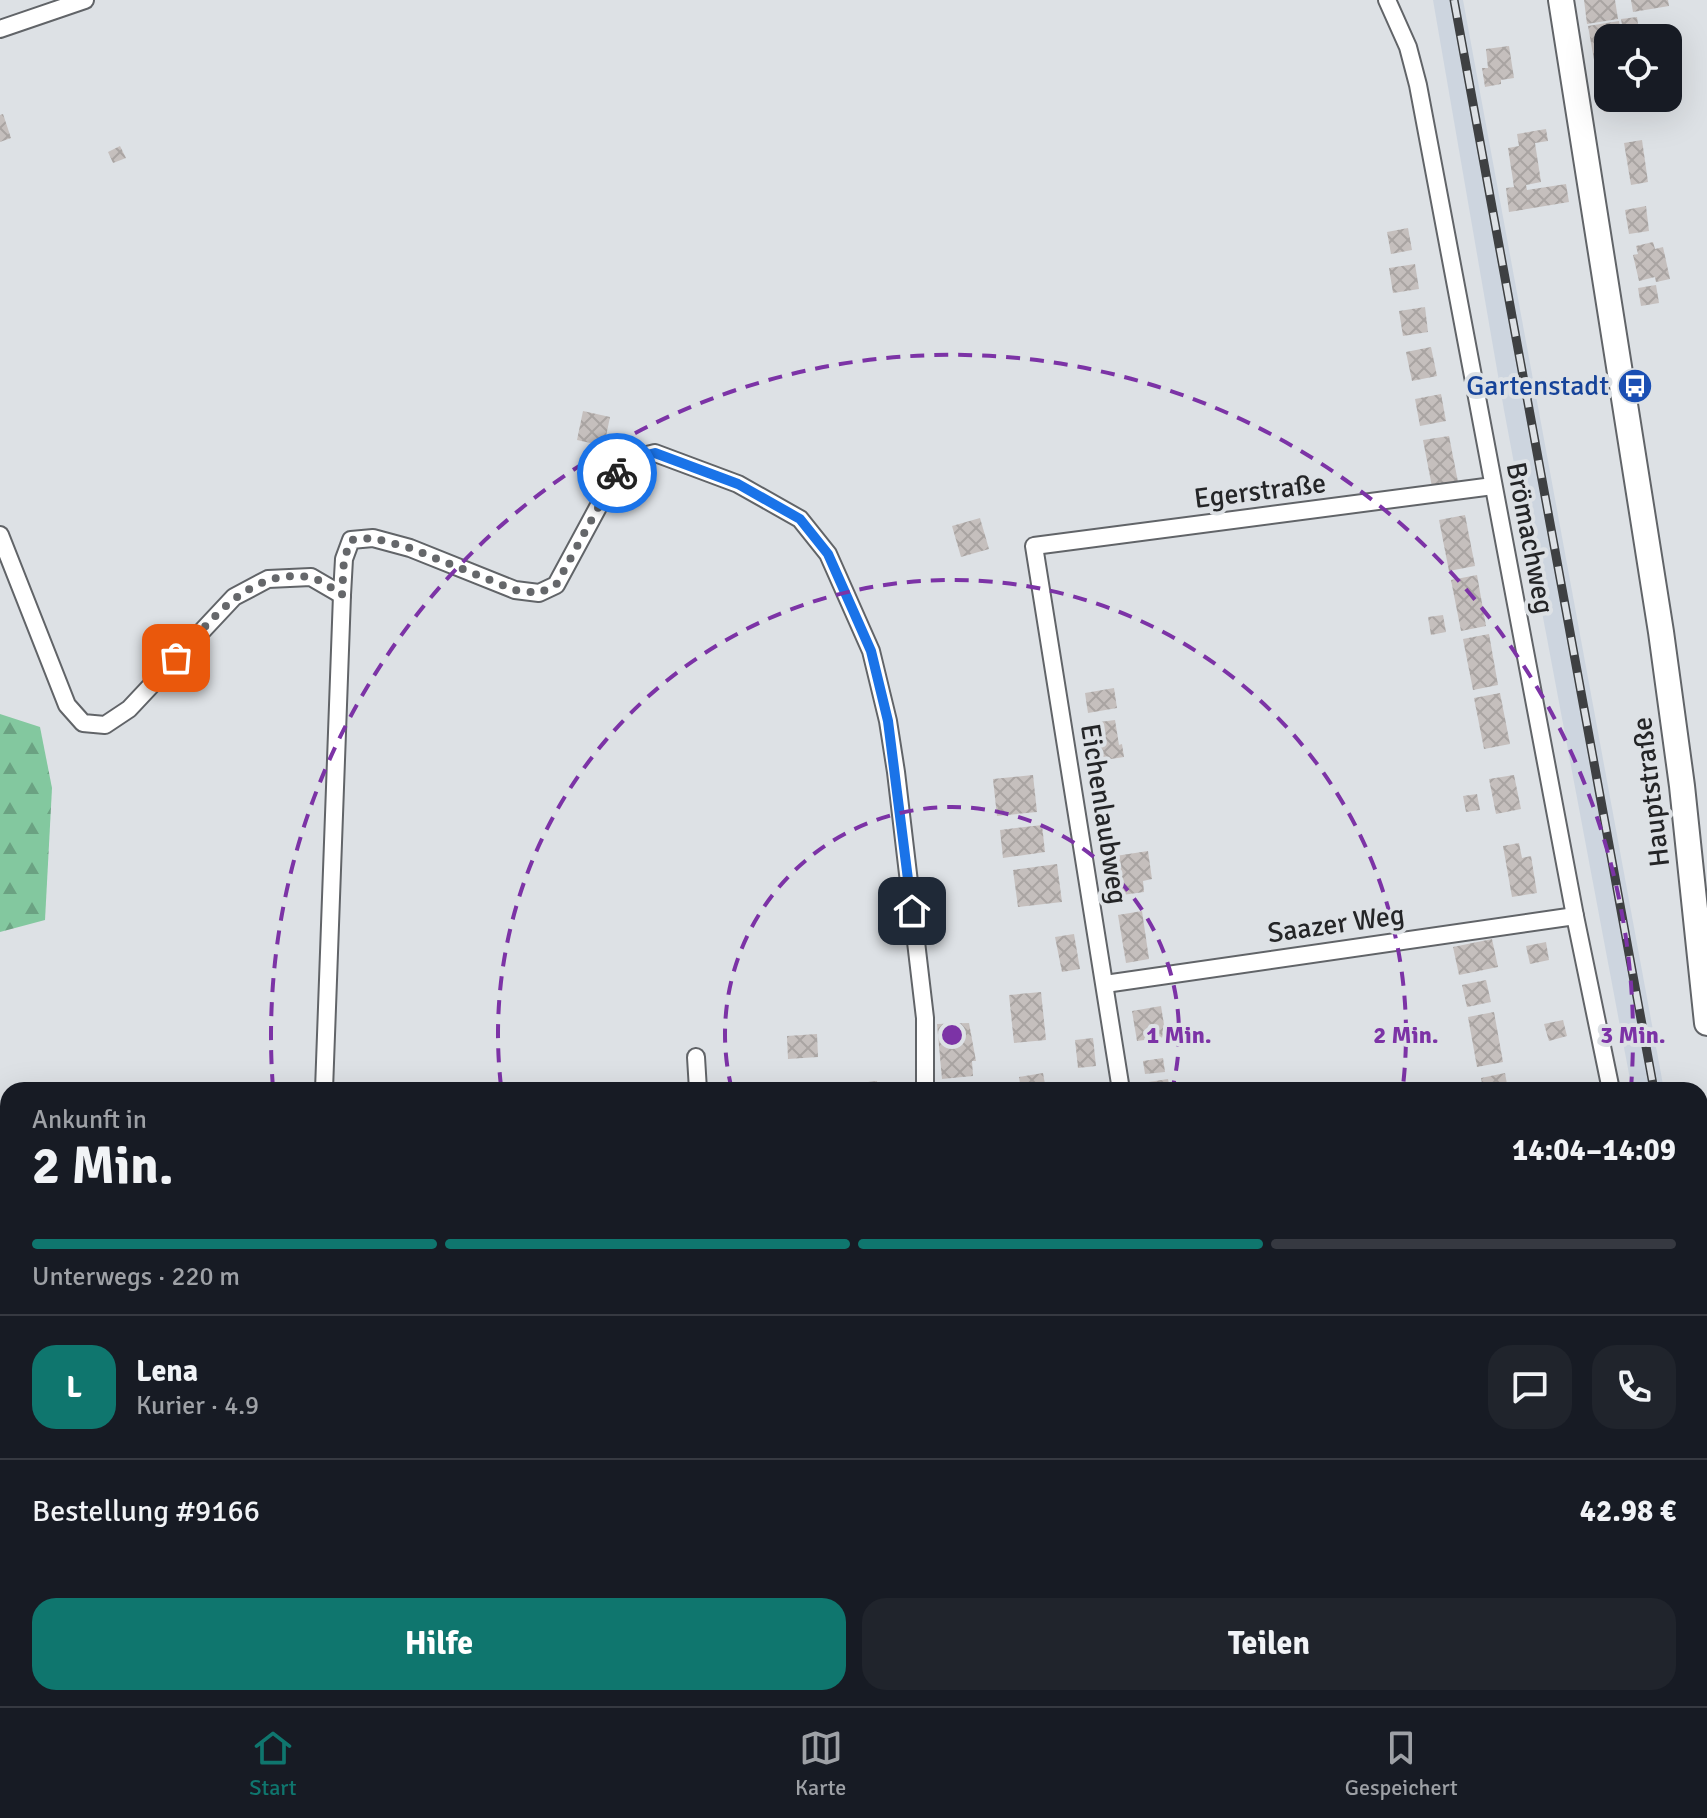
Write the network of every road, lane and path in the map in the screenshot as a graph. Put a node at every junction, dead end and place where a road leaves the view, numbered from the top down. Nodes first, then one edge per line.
1 (85, 0) edge
2 (1387, 0) edge
3 (1561, 0) edge
4 (0, 29) edge
5 (1493, 486) junction
6 (0, 535) edge
7 (1034, 546) joint
8 (342, 595) junction
9 (1575, 916) junction
10 (1105, 984) junction
11 (1707, 1023) edge
12 (696, 1057) dead end
13 (324, 1082) edge
14 (698, 1082) edge
15 (925, 1082) edge
16 (1120, 1082) edge
17 (1609, 1082) edge

1 - 4 street
2 - 5 street, Brömachweg
3 - 11 street, Hauptstraße
5 - 7 street, Egerstraße
5 - 9 street, Brömachweg
6 - 8 street
7 - 10 street, Eichenlaubweg
8 - 13 street
8 - 15 street
9 - 10 street, Saazer Weg
9 - 17 street, Brömachweg
10 - 16 street, Eichenlaubweg
12 - 14 street

